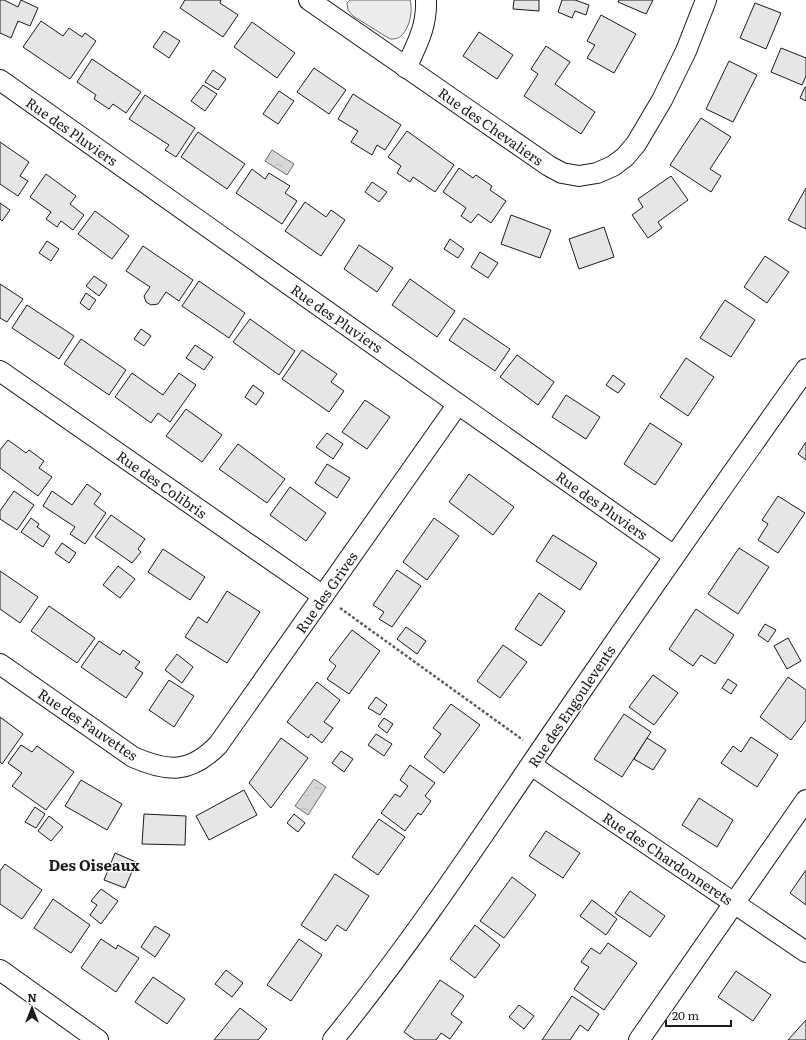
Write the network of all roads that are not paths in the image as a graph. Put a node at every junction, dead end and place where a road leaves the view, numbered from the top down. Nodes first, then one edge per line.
1 (426, 0) edge
2 (706, 0) edge
3 (316, 2) edge
4 (406, 68) junction
5 (0, 80) edge
6 (806, 369) edge
7 (0, 371) edge
8 (458, 404) junction
9 (674, 556) junction
10 (323, 596) junction
11 (0, 664) edge
12 (535, 759) junction
13 (183, 768) joint
14 (806, 800) edge
15 (735, 903) junction
16 (806, 952) edge
17 (0, 970) edge
18 (98, 1040) edge
19 (333, 1040) edge
20 (639, 1040) edge

1 - 4 street
2 - 4 street, Rue des Chevaliers
3 - 4 street, Rue des Chevaliers
5 - 8 street, Rue des Pluviers
6 - 9 street, Rue des Engoulevents
7 - 10 street, Rue des Colibris
8 - 9 street, Rue des Pluviers
8 - 10 street, Rue des Grives
9 - 12 street, Rue des Engoulevents
10 - 13 street, Rue des Grives
11 - 13 street, Rue des Fauvettes
12 - 15 street, Rue des Chardonnerets
12 - 19 street, Rue des Engoulevents
14 - 15 street
15 - 16 street, Rue des Chardonnerets
15 - 20 street
17 - 18 street

